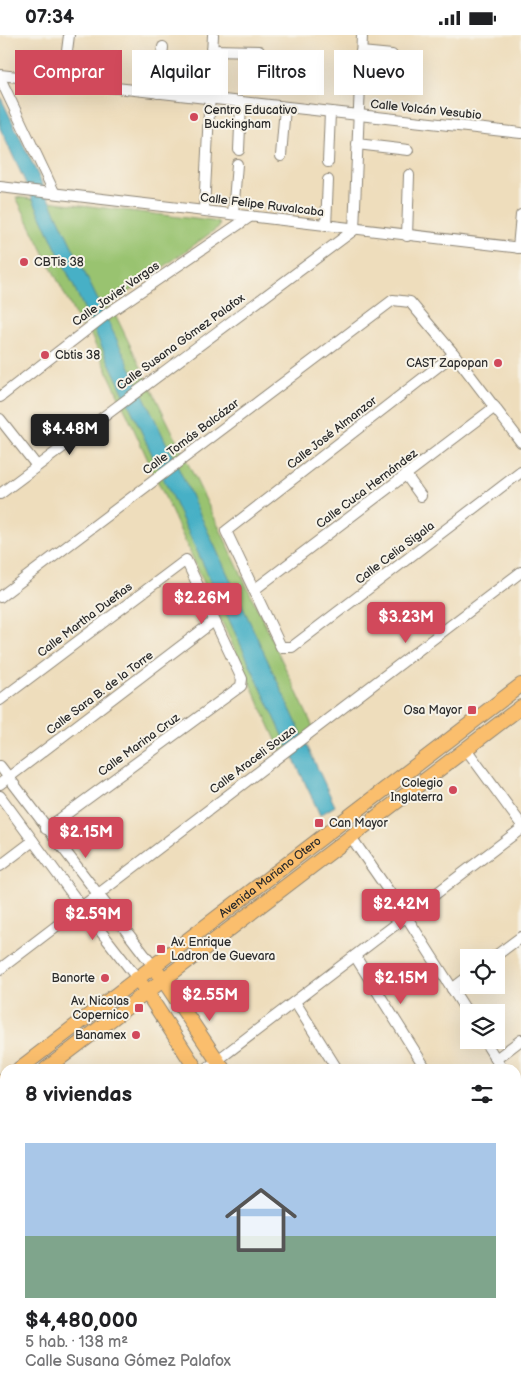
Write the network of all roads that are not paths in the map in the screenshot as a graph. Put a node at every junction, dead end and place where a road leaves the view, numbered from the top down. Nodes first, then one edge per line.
1 (69, 35) edge
2 (213, 35) edge
3 (362, 35) edge
4 (163, 47) dead end
5 (67, 50) edge
6 (163, 50) edge
7 (212, 50) edge
8 (361, 50) edge
9 (0, 76) edge
10 (15, 78) edge
11 (175, 95) edge
12 (210, 95) edge
13 (359, 95) edge
14 (210, 99) junction
15 (240, 103) junction
16 (284, 107) junction
17 (330, 112) junction
18 (358, 115) junction
19 (521, 133) edge
20 (357, 144) junction
21 (239, 150) dead end
22 (408, 150) dead end
23 (281, 155) dead end
24 (328, 163) dead end
25 (237, 164) dead end
26 (409, 175) dead end
27 (328, 180) dead end
28 (0, 187) edge
29 (54, 192) junction
30 (204, 210) junction
31 (232, 214) junction
32 (521, 215) edge
33 (251, 216) junction
34 (326, 226) junction
35 (354, 230) junction
36 (407, 236) junction
37 (520, 248) edge
38 (454, 355) junction
39 (0, 397) edge
40 (495, 407) junction
41 (0, 419) edge
42 (521, 442) edge
43 (37, 466) junction
44 (521, 472) edge
45 (406, 475) junction
46 (0, 494) edge
47 (421, 496) dead end
48 (521, 571) edge
49 (254, 590) junction
50 (0, 597) edge
51 (214, 621) junction
52 (521, 685) edge
53 (0, 700) edge
54 (521, 707) edge
55 (466, 749) junction
56 (0, 766) edge
57 (9, 777) junction
58 (0, 784) edge
59 (0, 796) edge
60 (521, 824) edge
61 (46, 829) junction
62 (521, 829) edge
63 (351, 837) junction
64 (32, 841) junction
65 (0, 866) edge
66 (97, 893) junction
67 (80, 906) junction
68 (406, 916) junction
69 (521, 937) edge
70 (505, 949) edge
71 (355, 956) junction
72 (154, 966) junction
73 (0, 969) edge
74 (138, 978) junction
75 (163, 979) junction
76 (460, 983) edge
77 (452, 989) junction
78 (147, 991) junction
79 (295, 1003) junction
80 (462, 1004) edge
81 (521, 1040) edge
82 (490, 1049) edge
83 (496, 1059) junction
84 (26, 1064) edge
85 (52, 1064) edge
86 (193, 1064) edge
87 (215, 1064) edge
88 (219, 1064) edge
89 (334, 1064) edge
90 (423, 1064) edge
91 (499, 1064) edge

1 - 5 street
2 - 7 street
3 - 8 street
4 - 6 street
9 - 10 street, Calle Volcán Vesubio
9 - 29 street
11 - 14 street, Calle Volcán Vesubio
12 - 14 street
13 - 18 street
14 - 15 street, Calle Volcán Vesubio
14 - 30 street
15 - 16 street, Calle Volcán Vesubio
15 - 21 street
16 - 17 street, Calle Volcán Vesubio
16 - 23 street
17 - 18 street, Calle Volcán Vesubio
17 - 24 street
18 - 19 street, Calle Volcán Vesubio
18 - 20 street
20 - 22 street
20 - 35 street
25 - 31 street
26 - 36 street
27 - 34 street
28 - 29 street, Calle Felipe Ruvalcaba
29 - 30 street, Calle Felipe Ruvalcaba
30 - 31 street, Calle Felipe Ruvalcaba
31 - 33 street, Calle Felipe Ruvalcaba
32 - 37 street
33 - 34 street, Calle Felipe Ruvalcaba
33 - 39 street, Calle Javier Vargas
34 - 35 street, Calle Felipe Ruvalcaba
35 - 36 street, Calle Felipe Ruvalcaba
35 - 43 street, Calle Susana Gómez Palafox
36 - 37 street, Calle Felipe Ruvalcaba
38 - 40 street
38 - 49 street, Calle José Almanzor
38 - 50 street, Calle Tomás Balcázar
40 - 42 street
40 - 45 street, Calle Cuca Hernández
41 - 43 street
43 - 46 street, Calle Susana Gómez Palafox
44 - 49 street, Calle Celia Sigala
45 - 47 street
45 - 49 street, Calle Cuca Hernández
48 - 66 street, Calle Araceli Souza
51 - 53 street, Calle Martha Dueñas
51 - 57 street, Calle Sara B. de la Torre
51 - 61 street, Calle Marina Cruz
52 - 72 main road, Avenida Mariano Otero
54 - 55 main road, Avenida Mariano Otero
55 - 60 street
55 - 63 main road, Avenida Mariano Otero
56 - 57 street
57 - 58 street, Calle Sara B. de la Torre
57 - 61 street
59 - 64 street
61 - 66 street
62 - 68 street
63 - 68 street
63 - 75 main road, Avenida Mariano Otero
64 - 65 street
64 - 67 street
66 - 67 street, Calle Araceli Souza
66 - 72 street
67 - 73 street, Calle Araceli Souza
67 - 74 street
68 - 71 street
68 - 77 street
69 - 70 street
71 - 79 street
71 - 90 street
72 - 74 main road, Avenida Mariano Otero
72 - 75 main road
74 - 78 main road
74 - 84 main road, Avenida Mariano Otero
75 - 78 main road, Avenida Mariano Otero
75 - 87 main road
76 - 77 street
77 - 80 street
78 - 85 main road, Avenida Mariano Otero
78 - 86 main road
79 - 88 street
79 - 89 street
81 - 83 street
82 - 83 street
83 - 91 street

